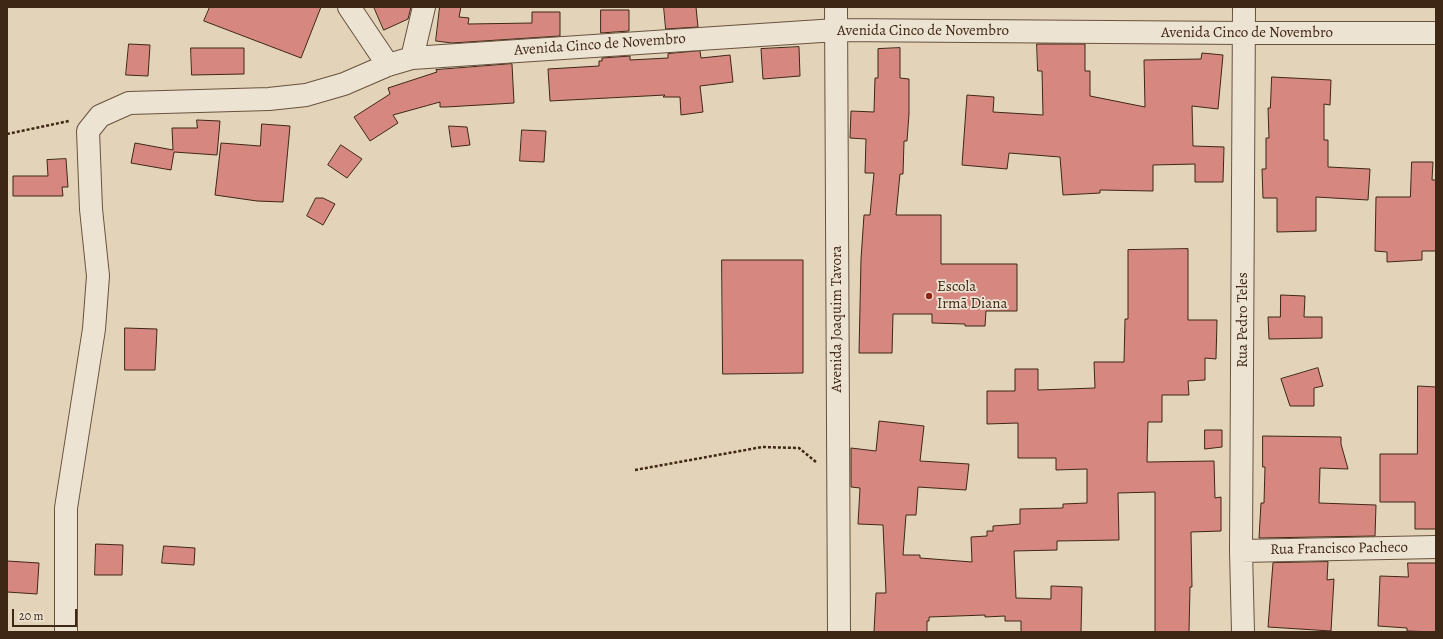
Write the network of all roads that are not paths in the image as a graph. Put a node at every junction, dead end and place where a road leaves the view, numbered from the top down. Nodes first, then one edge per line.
1 (348, 7) edge
2 (424, 7) edge
3 (836, 7) edge
4 (1244, 7) edge
5 (836, 30) junction
6 (1244, 33) junction
7 (1436, 33) edge
8 (412, 58) junction
9 (388, 65) junction
10 (1436, 547) edge
11 (1242, 551) junction
12 (66, 632) edge
13 (839, 632) edge
14 (1243, 632) edge

1 - 9 street
2 - 8 street
3 - 5 street, Avenida Joaquim Tavora
4 - 6 street, Rua Pedro Teles
5 - 6 street, Avenida Cinco de Novembro
5 - 8 street, Avenida Cinco de Novembro
5 - 13 street, Avenida Joaquim Tavora
6 - 7 street, Avenida Cinco de Novembro
6 - 11 street, Rua Pedro Teles
8 - 9 street, Avenida Cinco de Novembro
9 - 12 street, Avenida Cinco de Novembro
10 - 11 street, Rua Francisco Pacheco
11 - 14 street, Rua Pedro Teles

